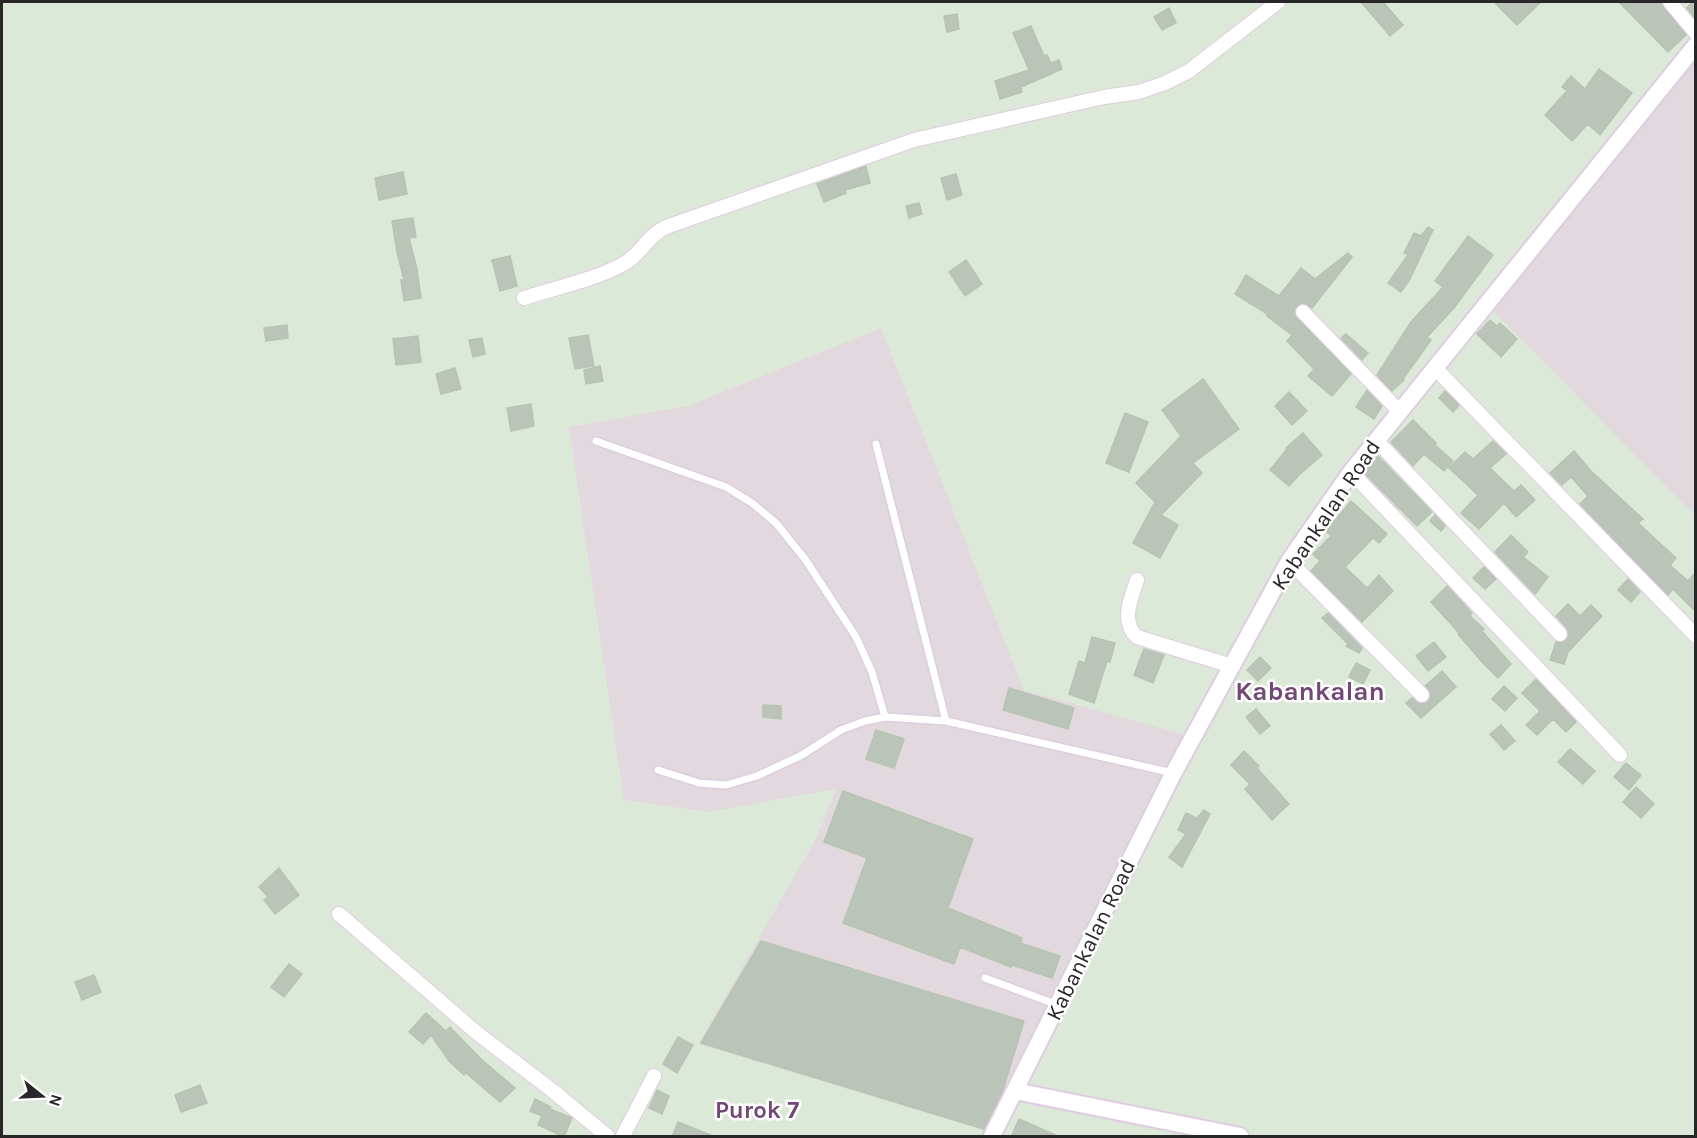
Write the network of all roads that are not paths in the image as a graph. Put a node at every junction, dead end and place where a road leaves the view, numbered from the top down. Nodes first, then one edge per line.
1 (1278, 2) edge
2 (1670, 2) edge
3 (1695, 33) edge
4 (1695, 45) edge
5 (524, 298) dead end
6 (1303, 312) dead end
7 (1435, 368) junction
8 (1400, 412) junction
9 (1376, 440) junction
10 (596, 441) dead end
11 (876, 444) dead end
12 (1351, 472) junction
13 (1289, 561) junction
14 (1137, 580) dead end
15 (1560, 634) dead end
16 (1695, 636) edge
17 (1232, 666) junction
18 (1422, 695) dead end
19 (885, 717) junction
20 (946, 721) junction
21 (1620, 755) dead end
22 (658, 770) dead end
23 (1173, 774) junction
24 (339, 914) dead end
25 (985, 978) dead end
26 (1058, 1005) junction
27 (654, 1076) dead end
28 (1015, 1091) junction
29 (607, 1137) edge
30 (623, 1137) edge
31 (992, 1137) edge
32 (1240, 1137) edge

1 - 5 street
2 - 3 street
4 - 7 street, Kabankalan Road
6 - 8 street
7 - 8 street, Kabankalan Road
7 - 16 street
8 - 9 street, Kabankalan Road
9 - 12 street, Kabankalan Road
9 - 15 street
10 - 19 lane
11 - 20 lane
12 - 13 street, Kabankalan Road
12 - 21 street
13 - 17 street, Kabankalan Road
13 - 18 street
14 - 17 street
17 - 23 street, Kabankalan Road
19 - 20 lane
19 - 22 lane
20 - 23 lane
23 - 26 street, Kabankalan Road
24 - 29 street
25 - 26 lane
26 - 28 street, Kabankalan Road
27 - 30 street
28 - 31 street, Kabankalan Road
28 - 32 street

